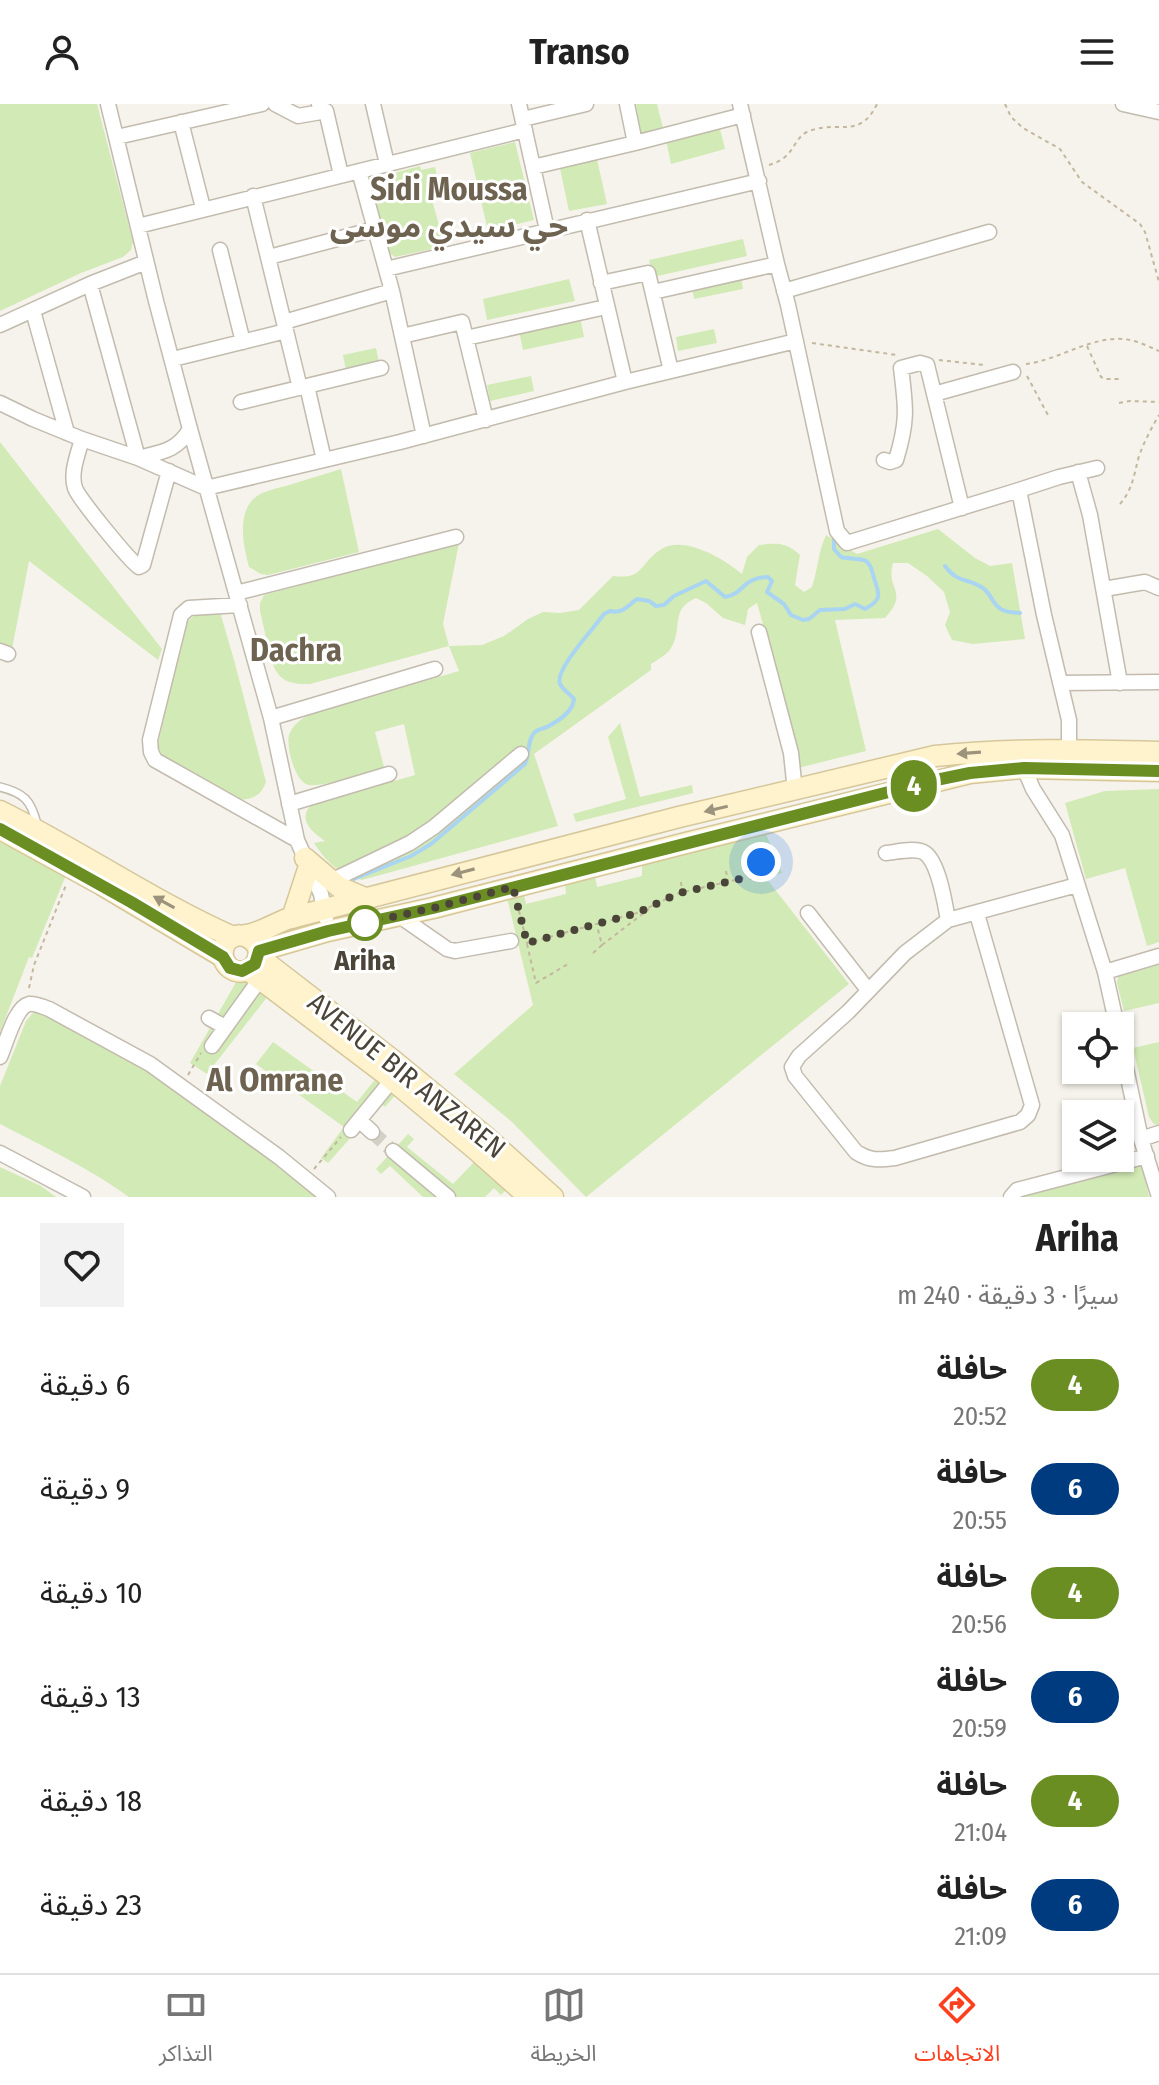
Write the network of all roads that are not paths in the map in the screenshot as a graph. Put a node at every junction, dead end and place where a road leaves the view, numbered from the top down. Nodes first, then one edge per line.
1 (108, 104) edge
2 (262, 104) edge
3 (275, 104) edge
4 (373, 104) edge
5 (586, 104) edge
6 (627, 104) edge
7 (1123, 104) edge
8 (320, 108) edge
9 (742, 110) edge
10 (1159, 112) edge
11 (523, 118) edge
12 (181, 122) junction
13 (117, 137) junction
14 (635, 143) junction
15 (387, 164) junction
16 (533, 167) junction
17 (359, 171) junction
18 (341, 175) junction
19 (758, 175) junction
20 (253, 196) junction
21 (203, 208) junction
22 (587, 220) junction
23 (138, 226) junction
24 (375, 229) junction
25 (547, 230) junction
26 (989, 232) dead end
27 (220, 250) dead end
28 (269, 257) junction
29 (146, 262) junction
30 (777, 264) junction
31 (386, 269) junction
32 (601, 283) junction
33 (90, 284) junction
34 (392, 291) junction
35 (784, 291) junction
36 (653, 292) junction
37 (606, 307) junction
38 (33, 311) junction
39 (0, 325) edge
40 (285, 326) junction
41 (402, 336) junction
42 (466, 338) junction
43 (796, 341) junction
44 (243, 342) junction
45 (173, 359) junction
46 (381, 368) dead end
47 (671, 371) junction
48 (1020, 371) road end
49 (625, 382) junction
50 (304, 387) junction
51 (934, 394) junction
52 (241, 402) dead end
53 (0, 403) edge
54 (486, 420) junction
55 (190, 429) junction
56 (67, 433) junction
57 (424, 436) junction
58 (82, 439) junction
59 (138, 458) junction
60 (324, 460) junction
61 (884, 460) dead end
62 (1097, 468) dead end
63 (169, 471) junction
64 (1078, 472) junction
65 (206, 488) junction
66 (1019, 490) junction
67 (962, 508) junction
68 (456, 537) dead end
69 (1159, 588) edge
70 (1104, 589) junction
71 (238, 599) junction
72 (759, 632) dead end
73 (435, 669) dead end
74 (1159, 682) edge
75 (1060, 683) junction
76 (1120, 683) junction
77 (271, 718) junction
78 (1069, 750) junction
79 (1159, 752) edge
80 (521, 754) dead end
81 (1023, 759) junction
82 (1159, 771) edge
83 (389, 774) dead end
84 (0, 787) edge
85 (795, 791) junction
86 (289, 804) junction
87 (0, 811) edge
88 (0, 829) edge
89 (34, 837) junction
90 (886, 853) dead end
91 (304, 855) junction
92 (331, 881) junction
93 (1077, 885) junction
94 (365, 898) junction
95 (325, 908) junction
96 (808, 913) dead end
97 (977, 914) junction
98 (398, 915) junction
99 (292, 918) junction
100 (948, 920) junction
101 (328, 931) junction
102 (308, 937) junction
103 (511, 941) dead end
104 (251, 955) junction
105 (1159, 956) edge
106 (223, 957) junction
107 (1105, 972) junction
108 (289, 980) junction
109 (868, 990) junction
110 (1114, 1012) edge
111 (209, 1018) dead end
112 (225, 1027) junction
113 (213, 1044) road end
114 (0, 1057) edge
115 (392, 1080) junction
116 (1129, 1084) edge
117 (372, 1132) tunnel mouth
118 (1159, 1133) edge
119 (1141, 1139) junction
120 (393, 1151) tunnel mouth
121 (0, 1153) edge
122 (1147, 1156) junction
123 (79, 1196) edge
124 (328, 1197) edge
125 (448, 1197) edge
126 (529, 1197) edge
127 (553, 1197) edge
128 (1011, 1197) edge
129 (1159, 1197) edge

1 - 13 street
2 - 12 street
3 - 8 street
4 - 15 street
5 - 11 street
6 - 14 street
7 - 10 street
8 - 18 street
9 - 14 street
9 - 19 street
11 - 15 street
11 - 16 street
12 - 13 street
12 - 21 street
13 - 23 street
14 - 16 street
15 - 17 street
16 - 25 street
17 - 18 street
17 - 24 street
18 - 20 street
19 - 22 street
19 - 30 street
20 - 21 street
20 - 28 street
21 - 23 street
22 - 25 street
22 - 32 street
23 - 29 street
24 - 28 street
24 - 31 street
25 - 31 street
26 - 35 street
27 - 44 street
28 - 40 street
29 - 33 street
29 - 45 street
30 - 35 street
30 - 36 street
31 - 34 street
32 - 36 street
32 - 37 street
33 - 38 street
33 - 59 street
34 - 40 street
34 - 41 street
35 - 43 street
36 - 47 street
37 - 42 street
37 - 49 street
38 - 39 street
38 - 56 street
40 - 44 street
40 - 50 street
41 - 42 street
41 - 57 street
42 - 54 street
43 - 47 street
43 - 67 street
44 - 45 street
45 - 55 street
46 - 50 street
47 - 49 street
48 - 51 street
49 - 54 street
50 - 52 street
50 - 60 street
51 - 61 street
51 - 67 street
53 - 56 street
54 - 57 street
55 - 59 street
55 - 65 street
56 - 58 street
57 - 60 street
58 - 59 street
58 - 63 street
59 - 63 street
60 - 65 street
62 - 64 street
63 - 65 street
64 - 66 street
64 - 70 street
65 - 71 street
66 - 67 street
66 - 75 street
68 - 71 street
69 - 70 street
70 - 76 street
71 - 77 street
71 - 91 street
72 - 85 street
73 - 77 street
74 - 76 street
75 - 76 street
75 - 78 street
77 - 86 street
78 - 79 main road
78 - 81 main road
80 - 92 street
81 - 82 main road
81 -> 85 main road
81 - 93 street
81 - 98 main road
83 - 86 street
84 - 89 lane
85 -> 94 main road
86 - 91 street
87 - 89 main road, AVENUE BIR ANZAREN
88 - 89 main road, AVENUE BIR ANZAREN
104 -> 89 main road, AVENUE BIR ANZAREN
89 - 106 main road, AVENUE BIR ANZAREN
90 - 100 street
91 - 92 main road
91 - 95 street
91 - 99 main road
92 - 94 main road
93 - 97 street
93 - 107 street
94 - 95 main road
95 - 99 main road
95 - 101 street
96 - 109 street
97 - 100 street
97 - 109 street
98 - 101 main road
98 - 103 street
99 - 104 main road
100 - 109 street
101 - 102 main road
102 - 104 main road
102 - 108 main road
104 - 106 main road
104 - 106 main road, AVENUE BIR ANZAREN
104 - 108 main road, AVENUE BIR ANZAREN
104 - 112 street
104 - 115 main road, AVENUE BIR ANZAREN
105 - 107 street
107 - 110 street
108 - 127 main road, AVENUE BIR ANZAREN
111 - 112 street
112 - 113 street
114 - 124 street
115 - 117 street
115 - 126 main road, AVENUE BIR ANZAREN
116 - 119 street
118 - 119 street
119 - 122 street
120 - 125 street
121 - 123 street
122 - 128 street
122 - 129 street

